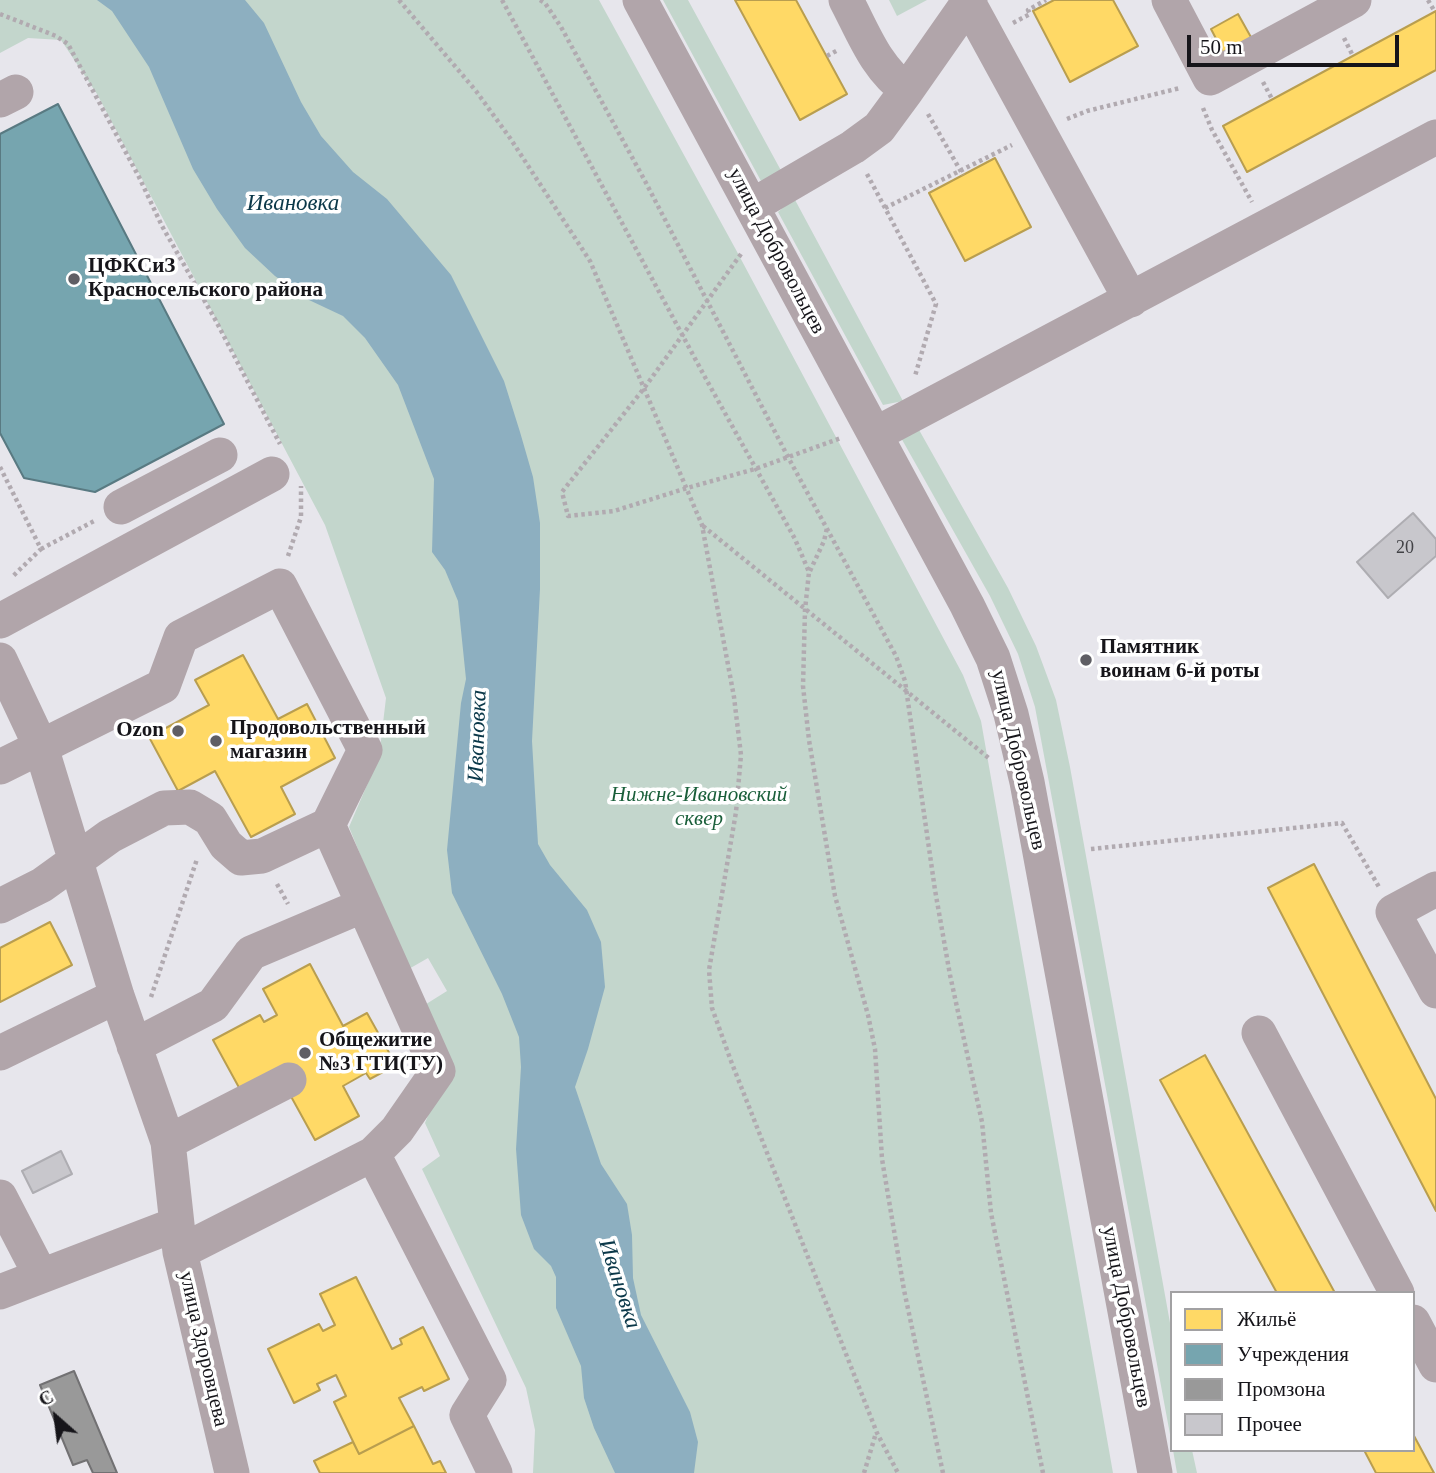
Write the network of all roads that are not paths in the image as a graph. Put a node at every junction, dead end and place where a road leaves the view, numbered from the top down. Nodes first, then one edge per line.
1 (640, 0) edge
2 (846, 0) edge
3 (1169, 0) edge
4 (1354, 0) edge
5 (969, 1) edge
6 (906, 90) junction
7 (1436, 137) edge
8 (752, 206) junction
9 (1131, 300) junction
10 (861, 435) junction
11 (220, 455) dead end
12 (283, 466) road end
13 (121, 507) road end
14 (0, 621) edge
15 (0, 660) edge
16 (41, 747) junction
17 (0, 767) edge
18 (328, 825) junction
19 (75, 861) junction
20 (1436, 889) edge
21 (364, 905) junction
22 (0, 906) edge
23 (1436, 991) edge
24 (117, 996) junction
25 (1259, 1033) dead end
26 (134, 1046) junction
27 (0, 1053) edge
28 (289, 1080) dead end
29 (168, 1142) junction
30 (373, 1154) junction
31 (0, 1197) edge
32 (175, 1235) junction
33 (41, 1276) junction
34 (1397, 1291) edge
35 (0, 1292) edge
36 (1415, 1326) edge
37 (1436, 1365) edge
38 (225, 1470) edge
39 (495, 1473) edge
40 (1155, 1473) edge

1 - 8 street, улица Добровольцев
2 - 6 street
3 - 4 street
5 - 6 street
5 - 9 street
6 - 8 street
7 - 9 street
8 - 10 street, улица Добровольцев
9 - 10 street
10 - 40 street, улица Добровольцев
11 - 13 street
12 - 14 street
15 - 16 street, улица Здоровцева
16 - 17 street
16 - 18 street
16 - 19 street, улица Здоровцева
18 - 19 street
18 - 21 street
19 - 22 street
19 - 24 street, улица Здоровцева
20 - 23 street
21 - 26 street
21 - 30 street
24 - 26 street, улица Здоровцева
24 - 27 street
25 - 34 street
26 - 29 street, улица Здоровцева
28 - 29 street
29 - 32 street, улица Здоровцева
30 - 32 street
30 - 39 street
31 - 33 street
32 - 33 street
32 - 38 street, улица Здоровцева
33 - 35 street
36 - 37 street

